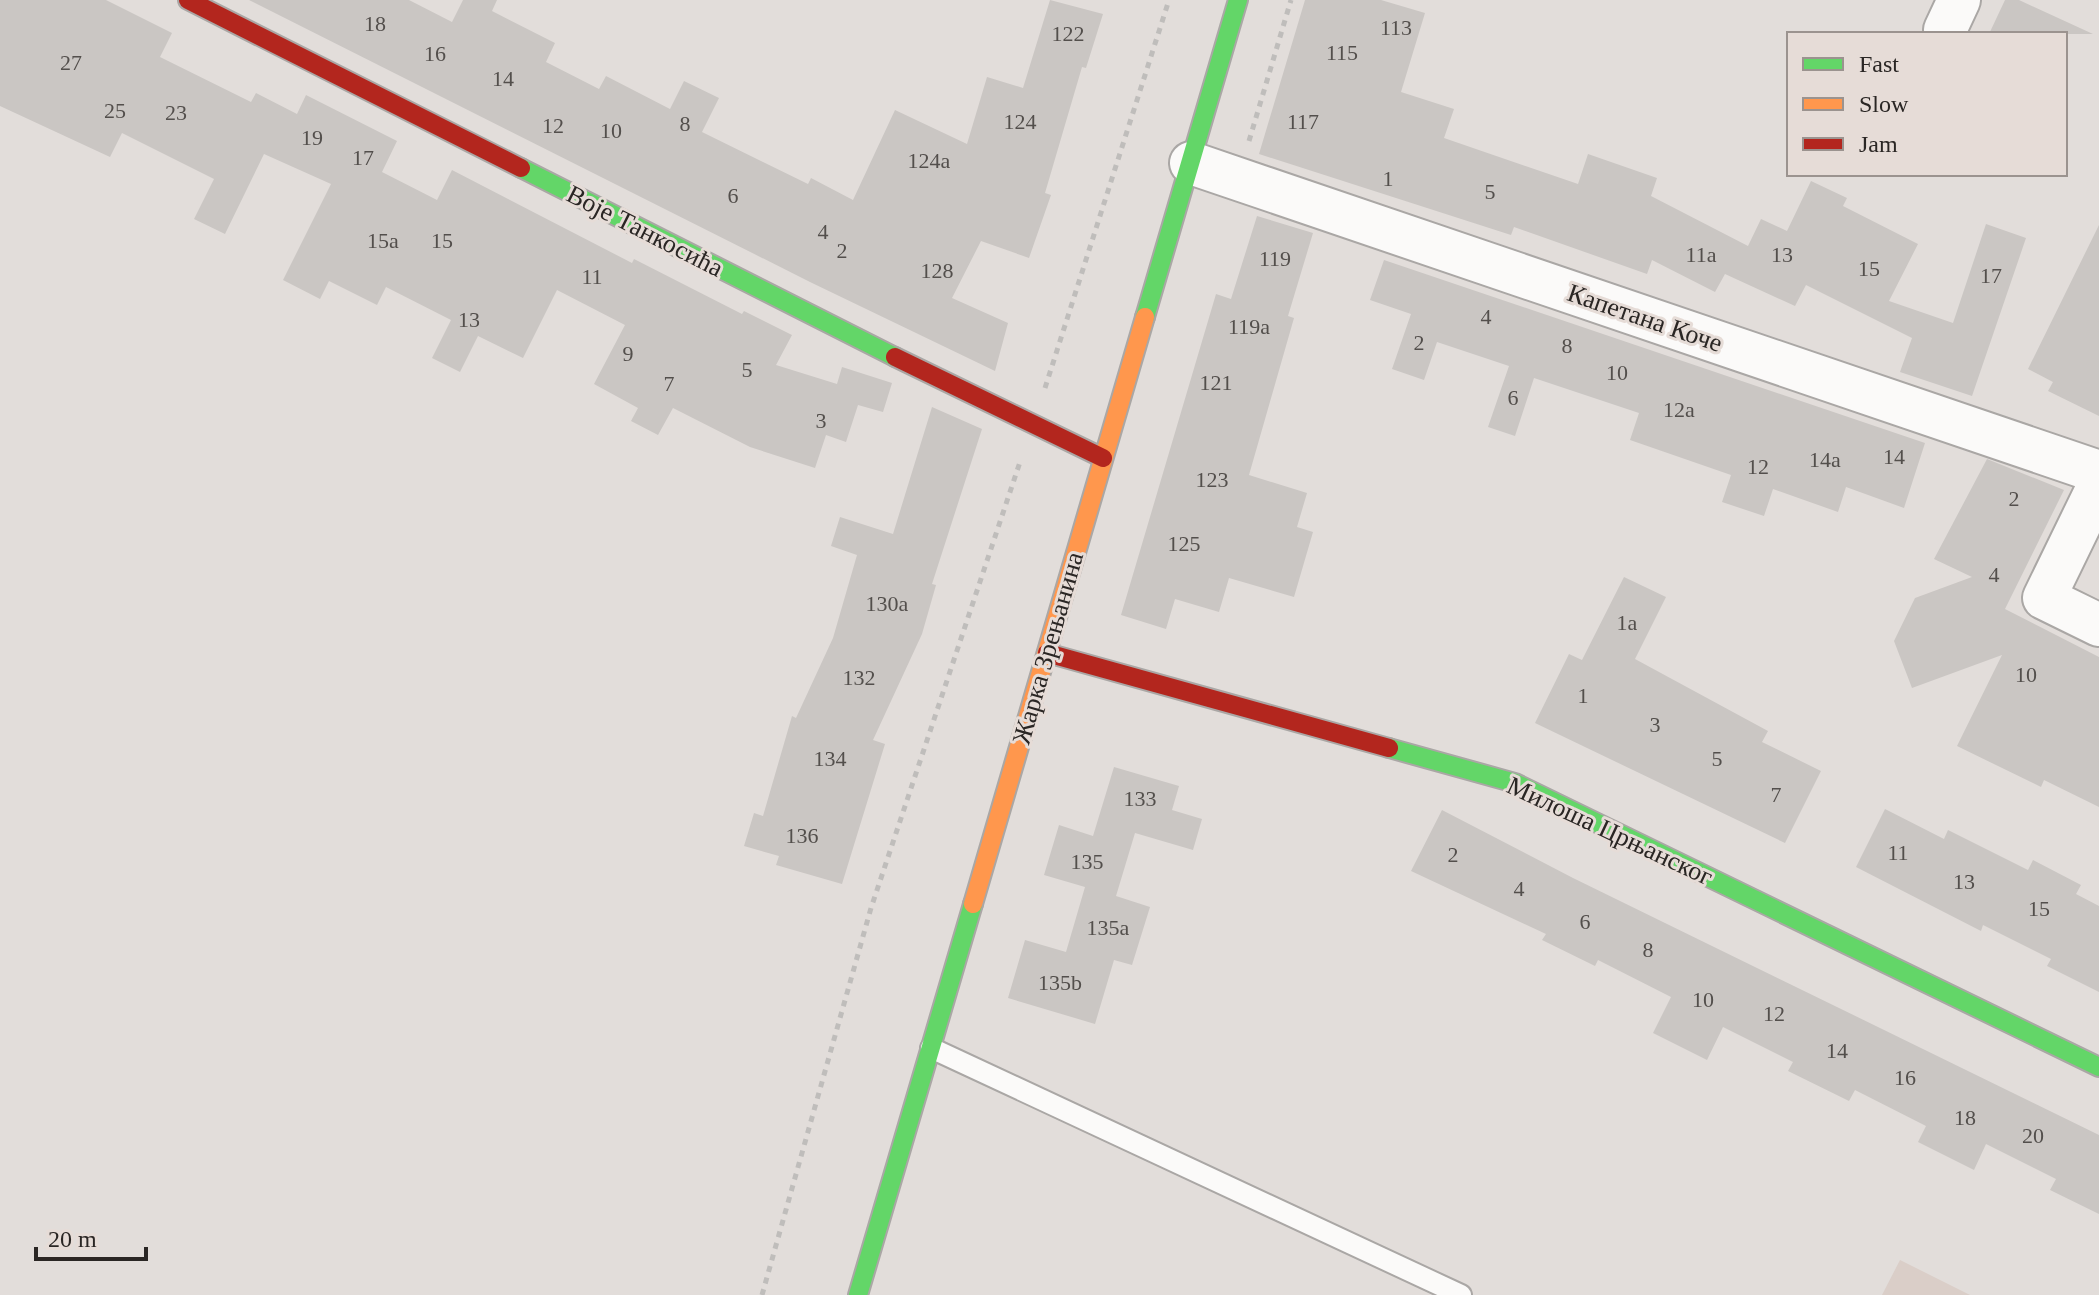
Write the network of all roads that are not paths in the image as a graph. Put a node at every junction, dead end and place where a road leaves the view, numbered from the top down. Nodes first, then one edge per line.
1 (188, 0) edge
2 (1238, 0) edge
3 (1191, 163) junction
4 (1103, 458) junction
5 (2099, 472) edge
6 (2099, 485) edge
7 (2099, 625) edge
8 (1047, 653) junction
9 (931, 1048) junction
10 (2099, 1067) edge
11 (858, 1295) edge
12 (1461, 1295) edge

1 - 4 street, Воје Танкосића
2 - 3 street, Жарка Зрењанина
3 - 4 street, Жарка Зрењанина
3 - 5 street, Капетана Коче
4 - 8 street, Жарка Зрењанина
6 - 7 street
8 - 9 street, Жарка Зрењанина
8 - 10 street, Милоша Црњанског
9 - 11 street, Жарка Зрењанина
9 - 12 lane

